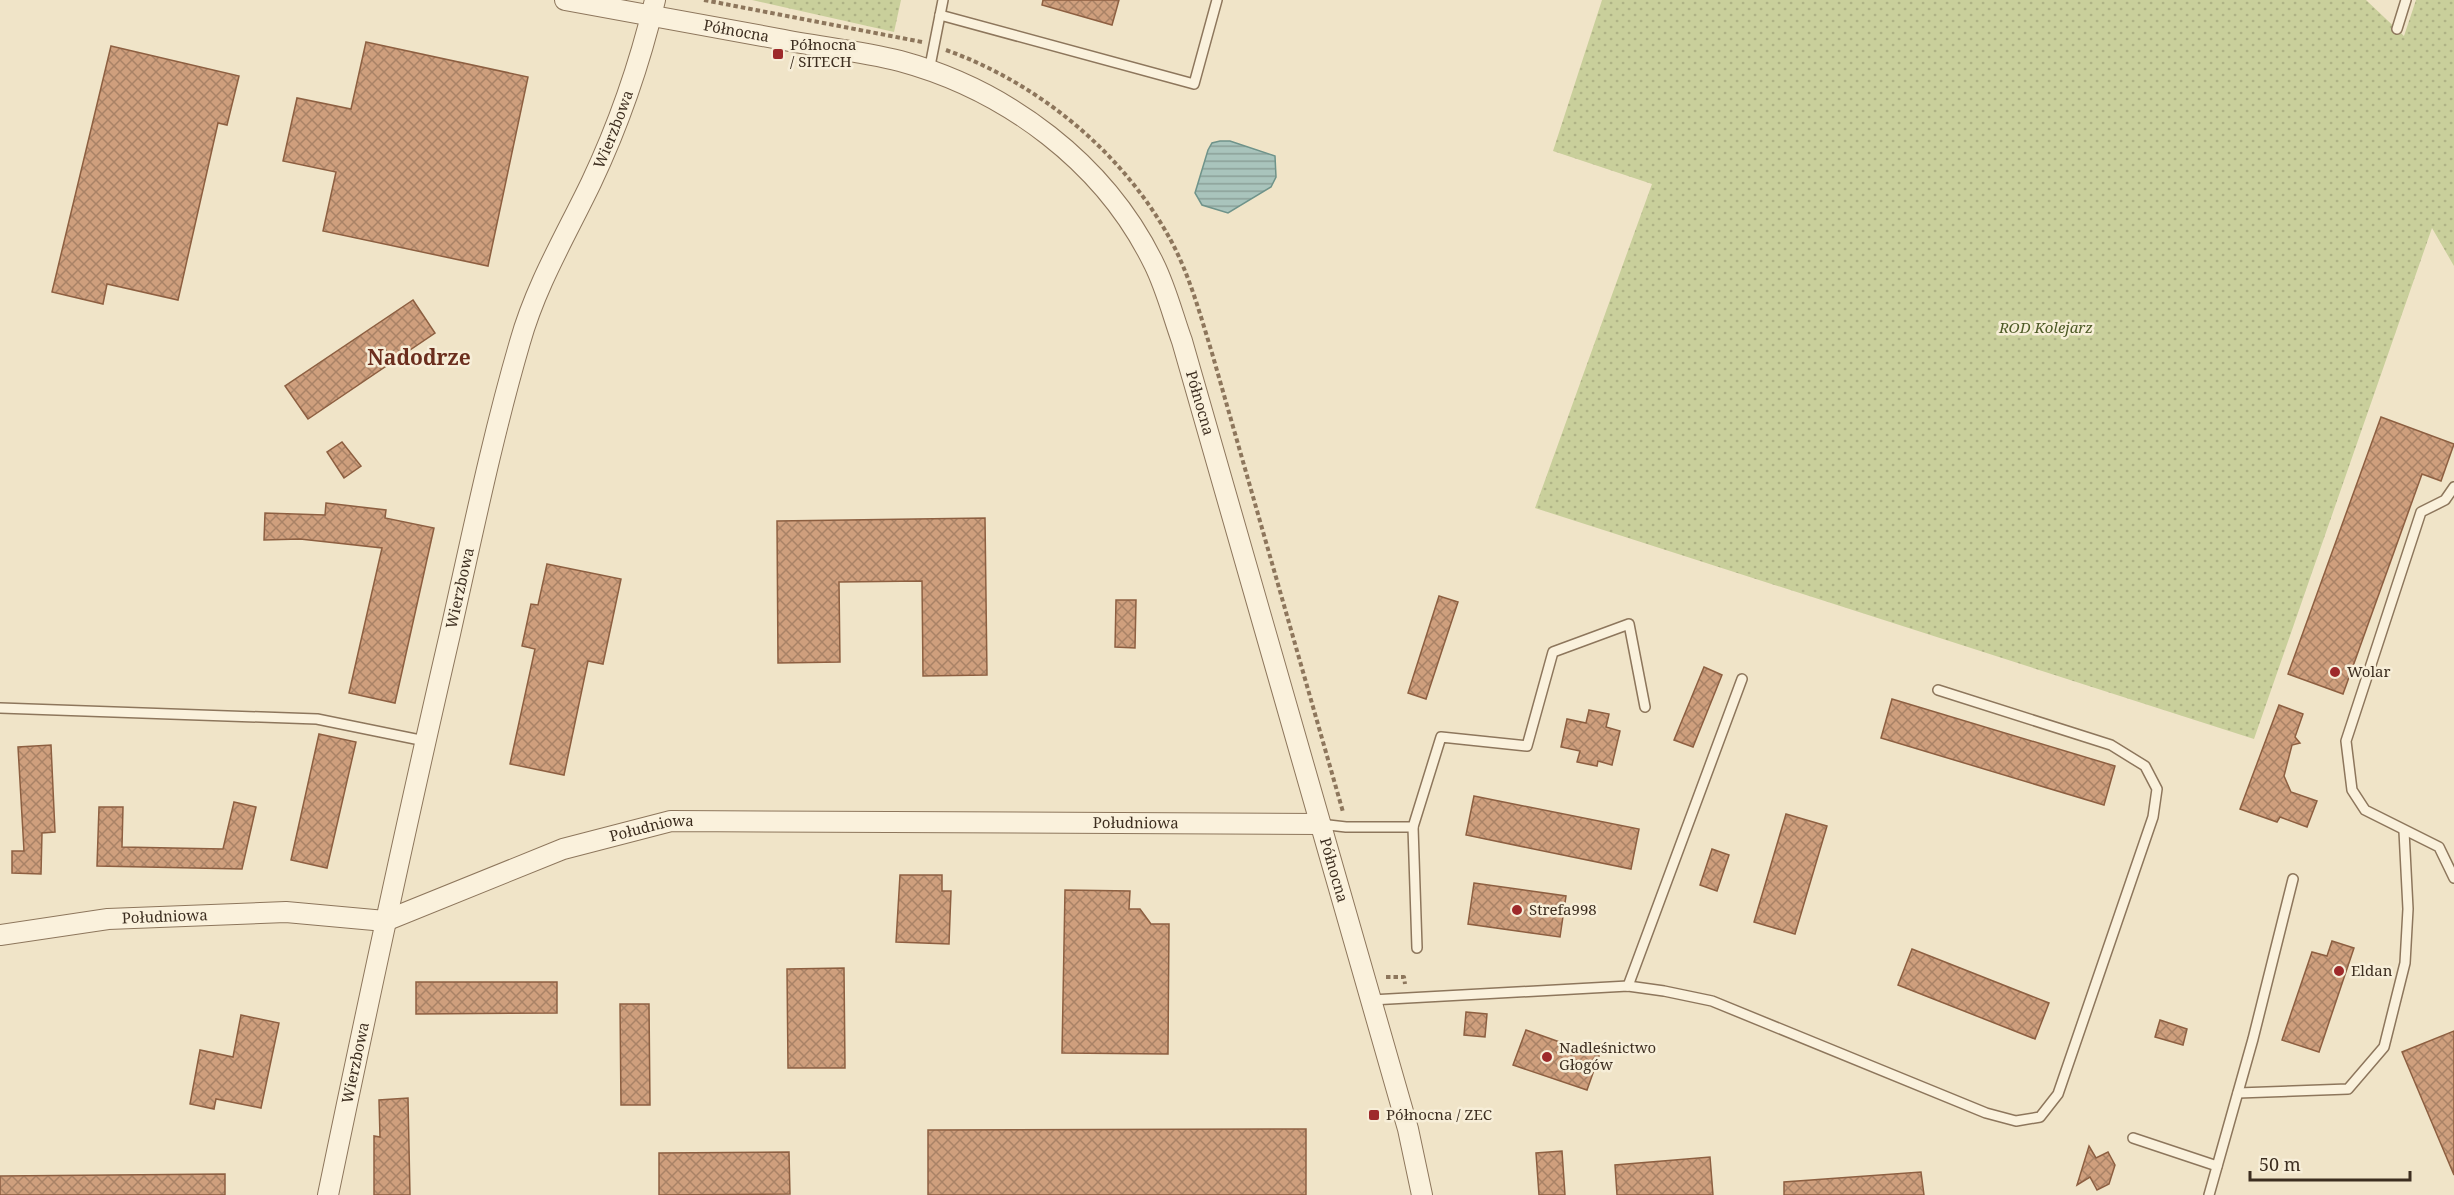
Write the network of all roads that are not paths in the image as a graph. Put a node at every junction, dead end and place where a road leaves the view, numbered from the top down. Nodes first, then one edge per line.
1 (565, 0) edge
2 (943, 0) edge
3 (1217, 0) edge
4 (2406, 0) edge
5 (653, 8) edge
6 (940, 15) junction
7 (2397, 29) dead end
8 (929, 71) junction
9 (2454, 487) edge
10 (1742, 679) dead end
11 (1938, 690) dead end
12 (1645, 707) dead end
13 (0, 708) edge
14 (425, 741) junction
15 (1320, 824) junction
16 (1413, 827) junction
17 (2404, 831) junction
18 (2454, 878) edge
19 (2293, 879) dead end
20 (385, 921) junction
21 (0, 935) edge
22 (1417, 948) dead end
23 (1628, 986) junction
24 (1371, 1000) junction
25 (2238, 1092) junction
26 (2133, 1138) dead end
27 (2217, 1166) junction
28 (328, 1195) edge
29 (1422, 1195) edge
30 (2209, 1195) edge

1 - 5 street, Północna
2 - 6 lane
3 - 6 lane
4 - 7 lane
5 - 8 street, Północna
5 - 14 street, Wierzbowa
6 - 8 lane
8 - 15 street, Północna
9 - 17 lane
10 - 23 lane
11 - 23 lane
12 - 16 lane
13 - 14 lane
14 - 20 street, Wierzbowa
15 - 16 lane
15 - 20 street, Południowa
15 - 24 street, Północna
16 - 22 lane
17 - 18 lane
17 - 25 lane
19 - 25 lane
20 - 21 street, Południowa
20 - 28 street, Wierzbowa
23 - 24 lane
24 - 29 street, Północna
25 - 27 lane
26 - 27 lane
27 - 30 lane

